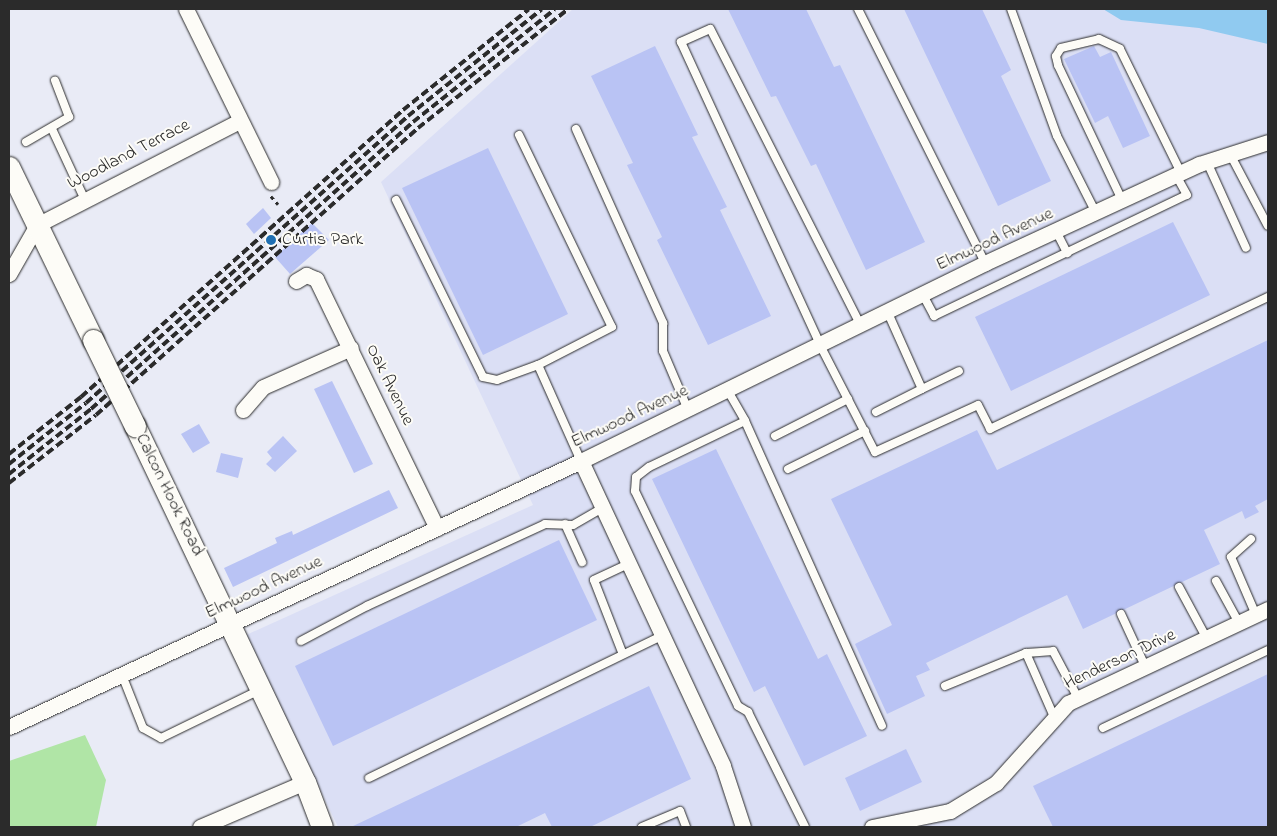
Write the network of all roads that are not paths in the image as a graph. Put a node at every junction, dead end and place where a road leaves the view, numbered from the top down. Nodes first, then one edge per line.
1 (186, 9) edge
2 (858, 9) edge
3 (1011, 9) edge
4 (55, 81) dead end
5 (239, 121) junction
6 (576, 128) dead end
7 (52, 129) junction
8 (519, 135) dead end
9 (26, 142) dead end
10 (1268, 142) edge
11 (1230, 154) junction
12 (1207, 162) junction
13 (9, 167) edge
14 (1179, 174) junction
15 (270, 182) dead end
16 (84, 198) junction
17 (396, 200) dead end
18 (1122, 200) junction
19 (1096, 213) junction
20 (37, 225) junction
21 (1268, 226) edge
22 (1056, 231) junction
23 (1246, 248) dead end
24 (1067, 253) junction
25 (986, 263) junction
26 (9, 274) edge
27 (296, 280) dead end
28 (923, 295) junction
29 (1268, 297) edge
30 (888, 313) junction
31 (861, 326) junction
32 (821, 346) junction
33 (351, 348) junction
34 (538, 365) junction
35 (959, 371) dead end
36 (922, 388) junction
37 (728, 391) junction
38 (848, 399) junction
39 (244, 410) dead end
40 (688, 410) junction
41 (876, 412) dead end
42 (745, 422) junction
43 (865, 431) junction
44 (775, 436) dead end
45 (581, 461) junction
46 (788, 469) dead end
47 (603, 508) junction
48 (565, 524) junction
49 (437, 528) junction
50 (1251, 539) dead end
51 (582, 562) dead end
52 (629, 564) junction
53 (1216, 581) dead end
54 (1179, 587) dead end
55 (1262, 612) edge
56 (1121, 614) dead end
57 (1239, 623) junction
58 (231, 624) junction
59 (662, 636) junction
60 (1207, 639) junction
61 (301, 641) dead end
62 (1268, 650) edge
63 (622, 652) junction
64 (1026, 653) junction
65 (1146, 668) junction
66 (122, 675) junction
67 (945, 686) dead end
68 (262, 689) junction
69 (1078, 698) junction
70 (1055, 719) junction
71 (882, 726) dead end
72 (9, 727) edge
73 (1103, 728) dead end
74 (369, 778) dead end
75 (305, 782) junction
76 (200, 827) edge
77 (322, 827) edge
78 (642, 827) edge
79 (686, 827) edge
80 (744, 827) edge
81 (805, 827) edge
82 (872, 827) edge

1 - 5 street
2 - 25 lane
3 - 19 lane
4 - 7 lane
5 - 15 street
5 - 16 street, Woodland Terrace
6 - 40 lane
7 - 9 lane
7 - 16 lane
8 - 34 lane
10 - 11 street, Elmwood Avenue
11 - 12 street, Elmwood Avenue
11 - 21 lane
12 - 14 street, Elmwood Avenue
12 - 23 lane
13 - 20 street, Calcon Hook Road
14 - 18 street, Elmwood Avenue
14 - 18 lane
14 - 24 lane
16 - 20 street, Woodland Terrace
17 - 34 lane
18 - 19 street, Elmwood Avenue
19 - 22 street, Elmwood Avenue
20 - 26 street
20 - 58 street, Calcon Hook Road, bridge
22 - 24 lane
22 - 25 street, Elmwood Avenue
24 - 28 lane
25 - 28 street, Elmwood Avenue
27 - 33 street, Oak Avenue
28 - 30 street, Elmwood Avenue
29 - 43 lane
30 - 31 street, Elmwood Avenue
30 - 36 lane
31 - 32 street, Elmwood Avenue
31 - 32 lane
32 - 37 street, Elmwood Avenue
32 - 38 lane
33 - 39 street
33 - 49 street, Oak Avenue
34 - 45 lane
35 - 36 lane
36 - 41 lane
37 - 40 street, Elmwood Avenue
37 - 42 lane
38 - 43 lane
38 - 44 lane
40 - 45 street, Elmwood Avenue
42 - 71 lane
42 - 81 lane
43 - 46 lane
45 - 47 street
45 - 49 street, Elmwood Avenue
47 - 48 lane
47 - 52 street
48 - 51 lane
48 - 61 lane
49 - 58 street, Elmwood Avenue
50 - 55 lane
52 - 59 street
52 - 63 lane
53 - 57 lane
54 - 60 lane
55 - 57 street, Henderson Drive
56 - 65 lane
57 - 60 street, Henderson Drive
58 - 66 street, Elmwood Avenue
58 - 68 street, Calcon Hook Road
59 - 63 lane
59 - 80 street
60 - 65 street, Henderson Drive
62 - 73 lane
63 - 74 lane
64 - 67 lane
64 - 69 lane
64 - 70 lane
65 - 69 street, Henderson Drive
66 - 68 lane
66 - 72 street, Elmwood Avenue
68 - 75 street, Calcon Hook Road
69 - 70 street, Henderson Drive
70 - 82 street, Henderson Drive
75 - 76 street
75 - 77 street, Calcon Hook Road
78 - 79 lane

